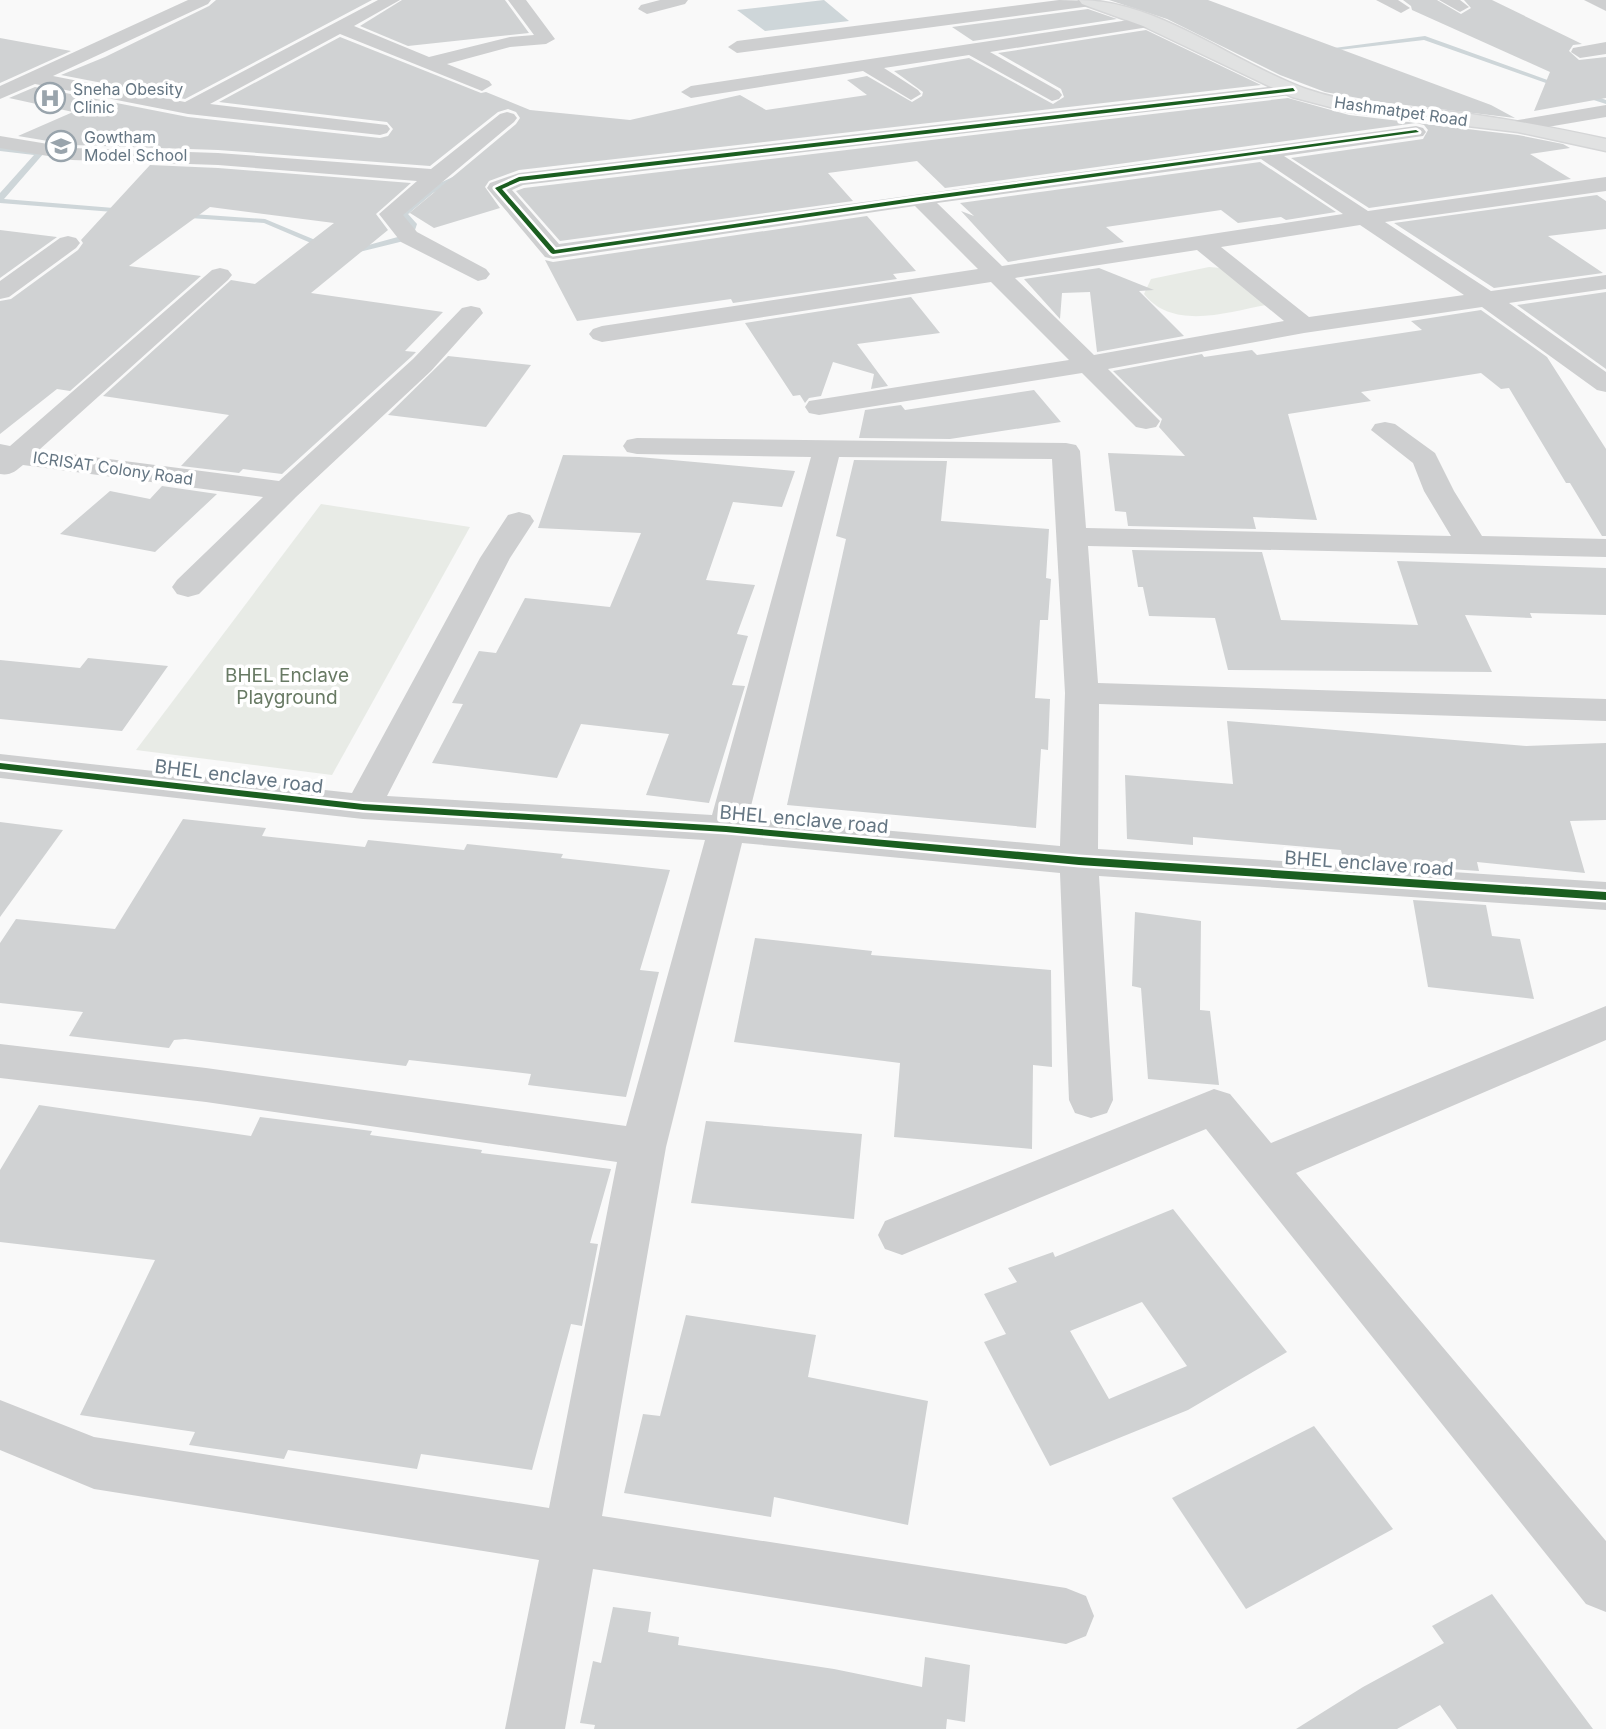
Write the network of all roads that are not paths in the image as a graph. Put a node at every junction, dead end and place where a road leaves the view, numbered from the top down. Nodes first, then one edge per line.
1 (192, 0) edge
2 (201, 0) edge
3 (391, 0) edge
4 (517, 0) edge
5 (679, 0) edge
6 (1090, 0) edge
7 (1385, 0) edge
8 (1593, 0) edge
9 (1606, 6) edge
10 (1401, 8) dead end
11 (647, 9) dead end
12 (1149, 22) junction
13 (340, 27) junction
14 (737, 47) dead end
15 (1606, 48) edge
16 (972, 49) junction
17 (1580, 52) dead end
18 (428, 64) junction
19 (866, 65) junction
20 (211, 72) dead end
21 (247, 76) junction
22 (34, 78) junction
23 (482, 85) dead end
24 (1284, 86) junction
25 (691, 92) dead end
26 (0, 93) edge
27 (911, 94) dead end
28 (1052, 95) dead end
29 (188, 108) junction
30 (1599, 112) edge
31 (507, 118) dead end
32 (1518, 126) junction
33 (380, 129) dead end
34 (1416, 132) dead end
35 (0, 142) edge
36 (1606, 145) edge
37 (1265, 152) junction
38 (435, 176) junction
39 (1606, 184) edge
40 (920, 199) junction
41 (1363, 218) junction
42 (1201, 242) junction
43 (68, 243) dead end
44 (478, 274) dead end
45 (994, 274) junction
46 (220, 275) dead end
47 (1606, 282) edge
48 (0, 292) edge
49 (1488, 300) junction
50 (471, 313) dead end
51 (1304, 325) junction
52 (602, 334) dead end
53 (1090, 364) junction
54 (1606, 384) edge
55 (820, 408) dead end
56 (1146, 421) dead end
57 (1385, 430) dead end
58 (637, 446) dead end
59 (827, 449) junction
60 (6, 459) edge
61 (286, 491) junction
62 (519, 521) dead end
63 (1070, 537) junction
64 (1472, 545) junction
65 (1606, 548) edge
66 (188, 587) dead end
67 (1082, 693) junction
68 (1606, 710) edge
69 (0, 766) edge
70 (363, 807) junction
71 (726, 828) junction
72 (1079, 861) junction
73 (1606, 896) edge
74 (1606, 1022) edge
75 (0, 1061) edge
76 (1091, 1100) dead end
77 (643, 1147) junction
78 (1263, 1167) junction
79 (902, 1235) dead end
80 (0, 1425) edge
81 (570, 1540) junction
82 (1606, 1584) edge
83 (1066, 1616) dead end
84 (535, 1729) edge

1 - 2 street
2 - 22 street
3 - 13 street
4 - 18 street
5 - 11 street
6 - 12 main road, Hashmatpet Road
6 - 14 street
7 - 10 street
8 - 9 street
12 - 16 street
12 - 24 main road, Hashmatpet Road
13 - 18 street
13 - 21 street
15 - 17 street
16 - 19 street
16 - 28 street
18 - 23 street
19 - 25 street
19 - 27 street
20 - 21 street
21 - 29 street
22 - 26 street
22 - 29 street
24 - 32 main road, Hashmatpet Road
24 - 40 street
29 - 33 street
30 - 32 street
31 - 38 street
32 - 36 main road, Hashmatpet Road
34 - 37 street
35 - 38 street
37 - 40 street
37 - 41 street
38 - 44 street
39 - 41 street
40 - 45 street
41 - 42 street
41 - 49 street
42 - 45 street
42 - 51 street
43 - 48 street
45 - 52 street
45 - 53 street
46 - 60 street
47 - 49 street
49 - 51 street
49 - 54 street
50 - 61 street
51 - 53 street
53 - 55 street
53 - 56 street
57 - 64 street
58 - 59 street
59 - 63 street
59 - 71 street
60 - 61 street, ICRISAT Colony Road
61 - 66 street
62 - 70 street
63 - 64 street
63 - 67 street
64 - 65 street
67 - 68 street
67 - 72 street
69 - 70 street, BHEL enclave road
70 - 71 street, BHEL enclave road
71 - 72 street, BHEL enclave road
71 - 77 street
72 - 73 street, BHEL enclave road
72 - 76 street
74 - 78 street
75 - 77 street
77 - 81 street
78 - 79 street
78 - 82 street
80 - 81 street
81 - 83 street
81 - 84 street

